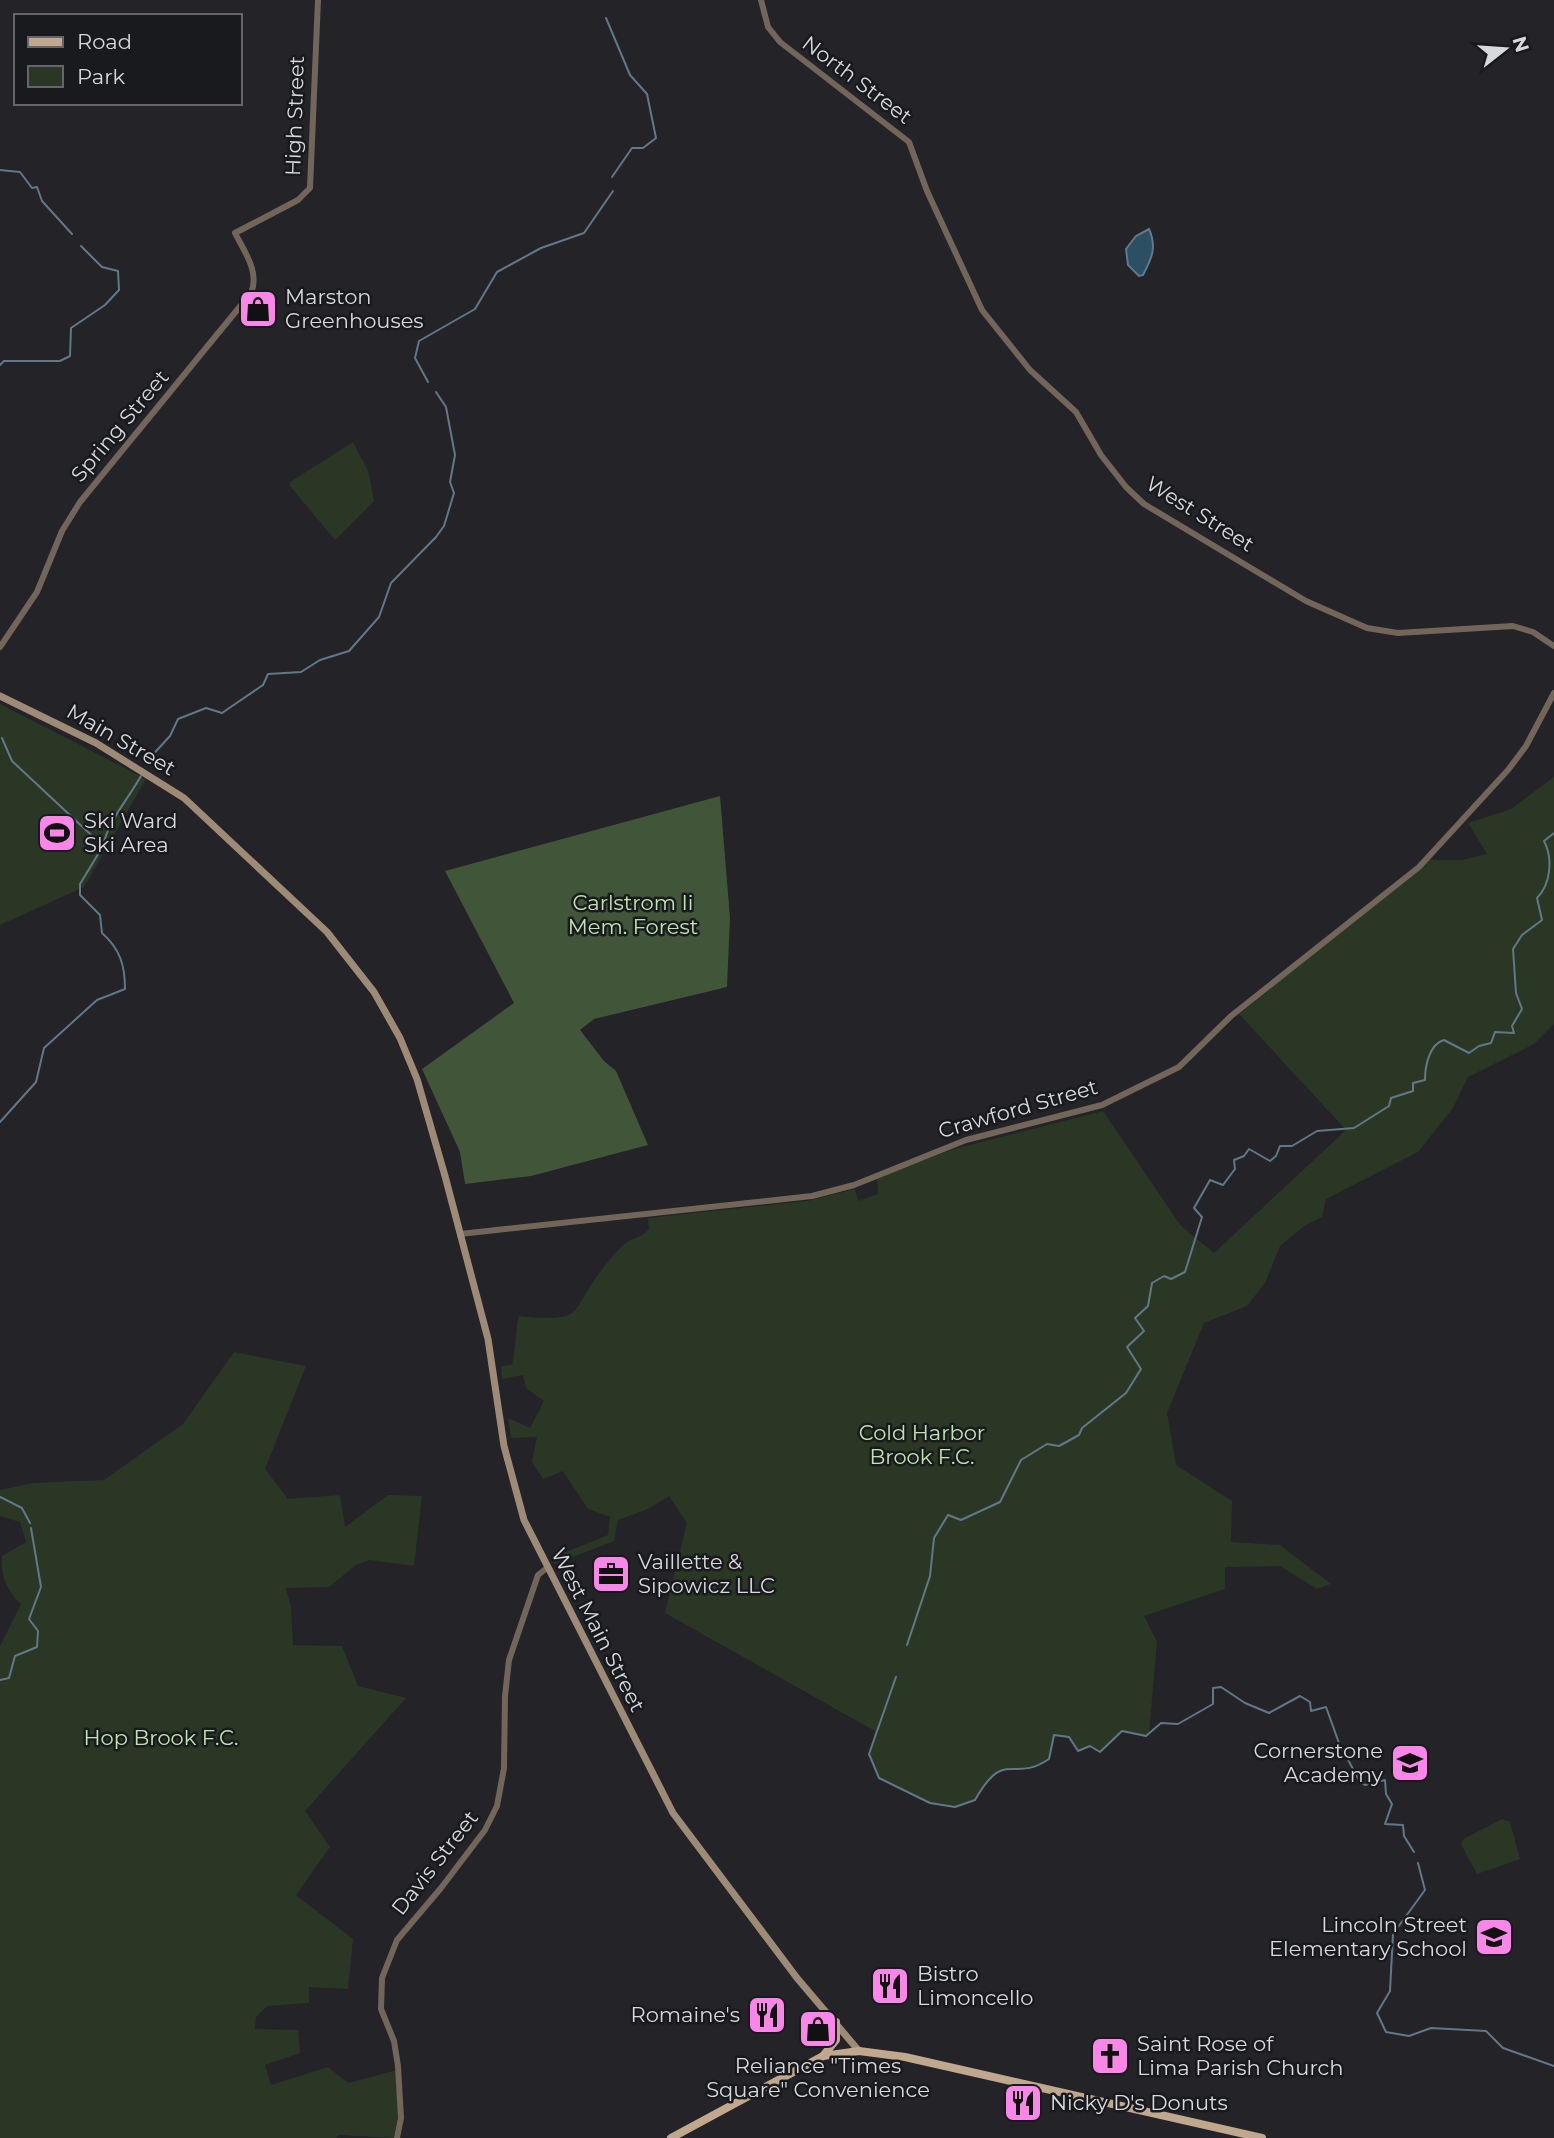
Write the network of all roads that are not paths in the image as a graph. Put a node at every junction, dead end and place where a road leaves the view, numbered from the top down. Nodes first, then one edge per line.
1 (318, 0) edge
2 (761, 0) edge
3 (928, 191) joint
4 (235, 233) joint
5 (1554, 646) edge
6 (0, 647) edge
7 (1554, 693) edge
8 (0, 696) edge
9 (218, 826) joint
10 (460, 1234) junction
11 (547, 1568) junction
12 (836, 2022) junction
13 (859, 2051) junction
14 (823, 2056) junction
15 (397, 2138) edge
16 (671, 2138) edge
17 (1262, 2138) edge

1 - 4 street, High Street
2 - 3 street, North Street
3 - 5 street, West Street
4 - 6 street, Spring Street
7 - 10 street, Crawford Street
8 - 9 main road, Main Street
9 - 10 main road, West Main Street
10 - 11 main road, West Main Street
11 - 12 main road, West Main Street
11 - 15 street, Davis Street
12 - 13 main road, West Main Street
12 - 14 main road
13 - 14 main road
13 - 17 main road
14 - 16 main road

